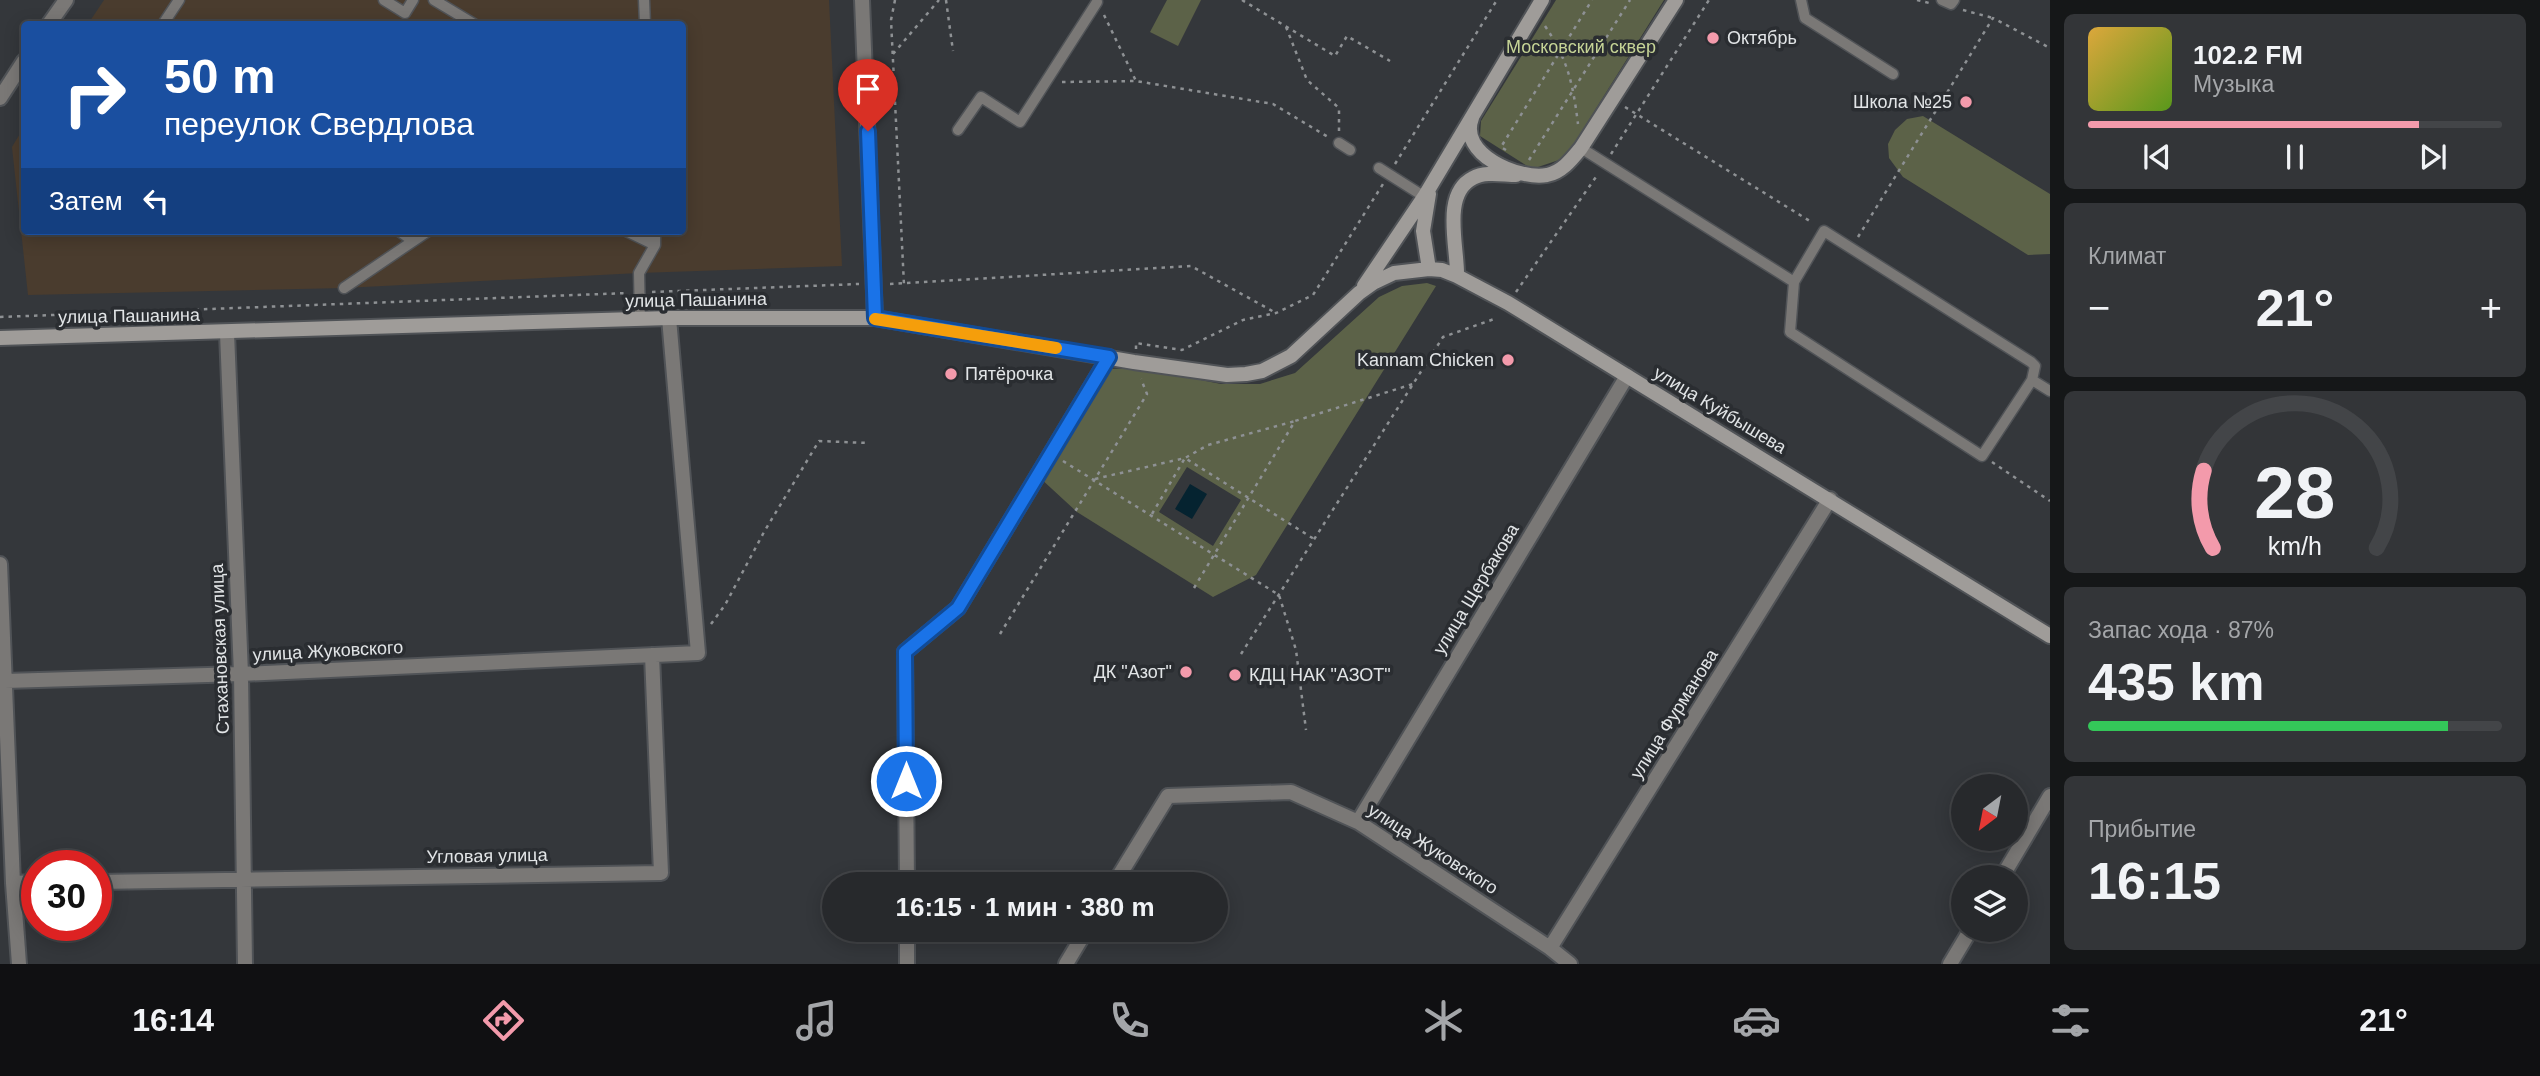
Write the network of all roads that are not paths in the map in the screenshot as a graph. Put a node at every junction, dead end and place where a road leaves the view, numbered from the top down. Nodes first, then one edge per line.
1 (66, 0) edge
2 (179, 0) edge
3 (384, 0) edge
4 (413, 0) edge
5 (434, 0) edge
6 (644, 0) edge
7 (862, 0) edge
8 (1676, 0) edge
9 (1801, 0) edge
10 (1942, 0) edge
11 (1954, 0) edge
12 (1097, 2) road end
13 (1539, 6) edge
14 (51, 21) edge
15 (165, 21) edge
16 (469, 21) edge
17 (645, 21) edge
18 (21, 66) edge
19 (1893, 74) dead end
20 (0, 98) edge
21 (1475, 110) junction
22 (958, 130) dead end
23 (1339, 143) road end
24 (1581, 148) junction
25 (1350, 150) dead end
26 (1379, 168) dead end
27 (1525, 169) junction
28 (1426, 198) junction
29 (405, 235) edge
30 (422, 235) edge
31 (635, 235) edge
32 (655, 235) edge
33 (414, 241) junction
34 (656, 245) junction
35 (1429, 269) junction
36 (1457, 276) junction
37 (1794, 282) junction
38 (344, 288) dead end
39 (1359, 293) junction
40 (669, 318) junction
41 (875, 318) junction
42 (640, 320) junction
43 (228, 333) junction
44 (0, 338) edge
45 (1109, 357) junction
46 (1627, 376) junction
47 (2032, 380) junction
48 (2050, 391) edge
49 (1830, 499) junction
50 (0, 564) edge
51 (2050, 636) edge
52 (652, 655) junction
53 (241, 674) junction
54 (5, 681) junction
55 (2050, 796) edge
56 (1358, 822) junction
57 (2009, 865) edge
58 (907, 872) edge
59 (1122, 872) edge
60 (245, 880) junction
61 (112, 882) edge
62 (13, 883) junction
63 (21, 883) edge
64 (907, 942) edge
65 (1079, 942) edge
66 (1963, 942) edge
67 (1550, 948) junction
68 (19, 964) edge
69 (245, 964) edge
70 (907, 964) edge
71 (1066, 964) edge
72 (1570, 964) edge
73 (1950, 964) edge

1 - 14 street
2 - 15 lane
3 - 4 lane
5 - 16 lane
6 - 17 lane
7 - 41 street
8 - 24 main road
9 - 19 lane
10 - 11 lane
12 - 22 lane
13 - 21 main road
18 - 20 street
21 - 27 main road
21 - 28 main road
23 - 25 lane
24 - 27 main road
24 - 37 lane
26 - 28 lane
27 - 36 main road
28 - 35 main road
28 - 39 main road
29 - 33 lane
30 - 33 lane
31 - 34 lane
32 - 34 lane
33 - 38 lane
34 - 42 lane
35 - 36 main road, улица Куйбышева
35 - 39 main road, улица Куйбышева
36 - 46 main road, улица Куйбышева
37 - 47 lane
37 - 47 lane
39 - 45 main road, улица Пашанина
40 - 41 main road, улица Пашанина
40 - 42 main road, улица Пашанина
40 - 52 street, улица Жуковского
41 - 45 main road, улица Пашанина
42 - 43 main road, улица Пашанина
43 - 44 main road, улица Пашанина
43 - 53 street, Стахановская улица
45 - 58 street
46 - 49 main road, улица Куйбышева
46 - 56 street, улица Щербакова
47 - 48 lane
49 - 51 main road, улица Куйбышева
49 - 67 street, улица Фурманова
50 - 54 street
52 - 53 street, улица Жуковского
52 - 60 street, Угловая улица
53 - 54 street, улица Жуковского
53 - 60 street, Стахановская улица
54 - 62 street
55 - 57 street
56 - 59 street, улица Жуковского
56 - 67 street, улица Жуковского
60 - 61 street, Угловая улица
60 - 69 street, Стахановская улица
62 - 63 street
62 - 68 street
64 - 70 street
65 - 71 street
66 - 73 street
67 - 72 street, улица Жуковского

